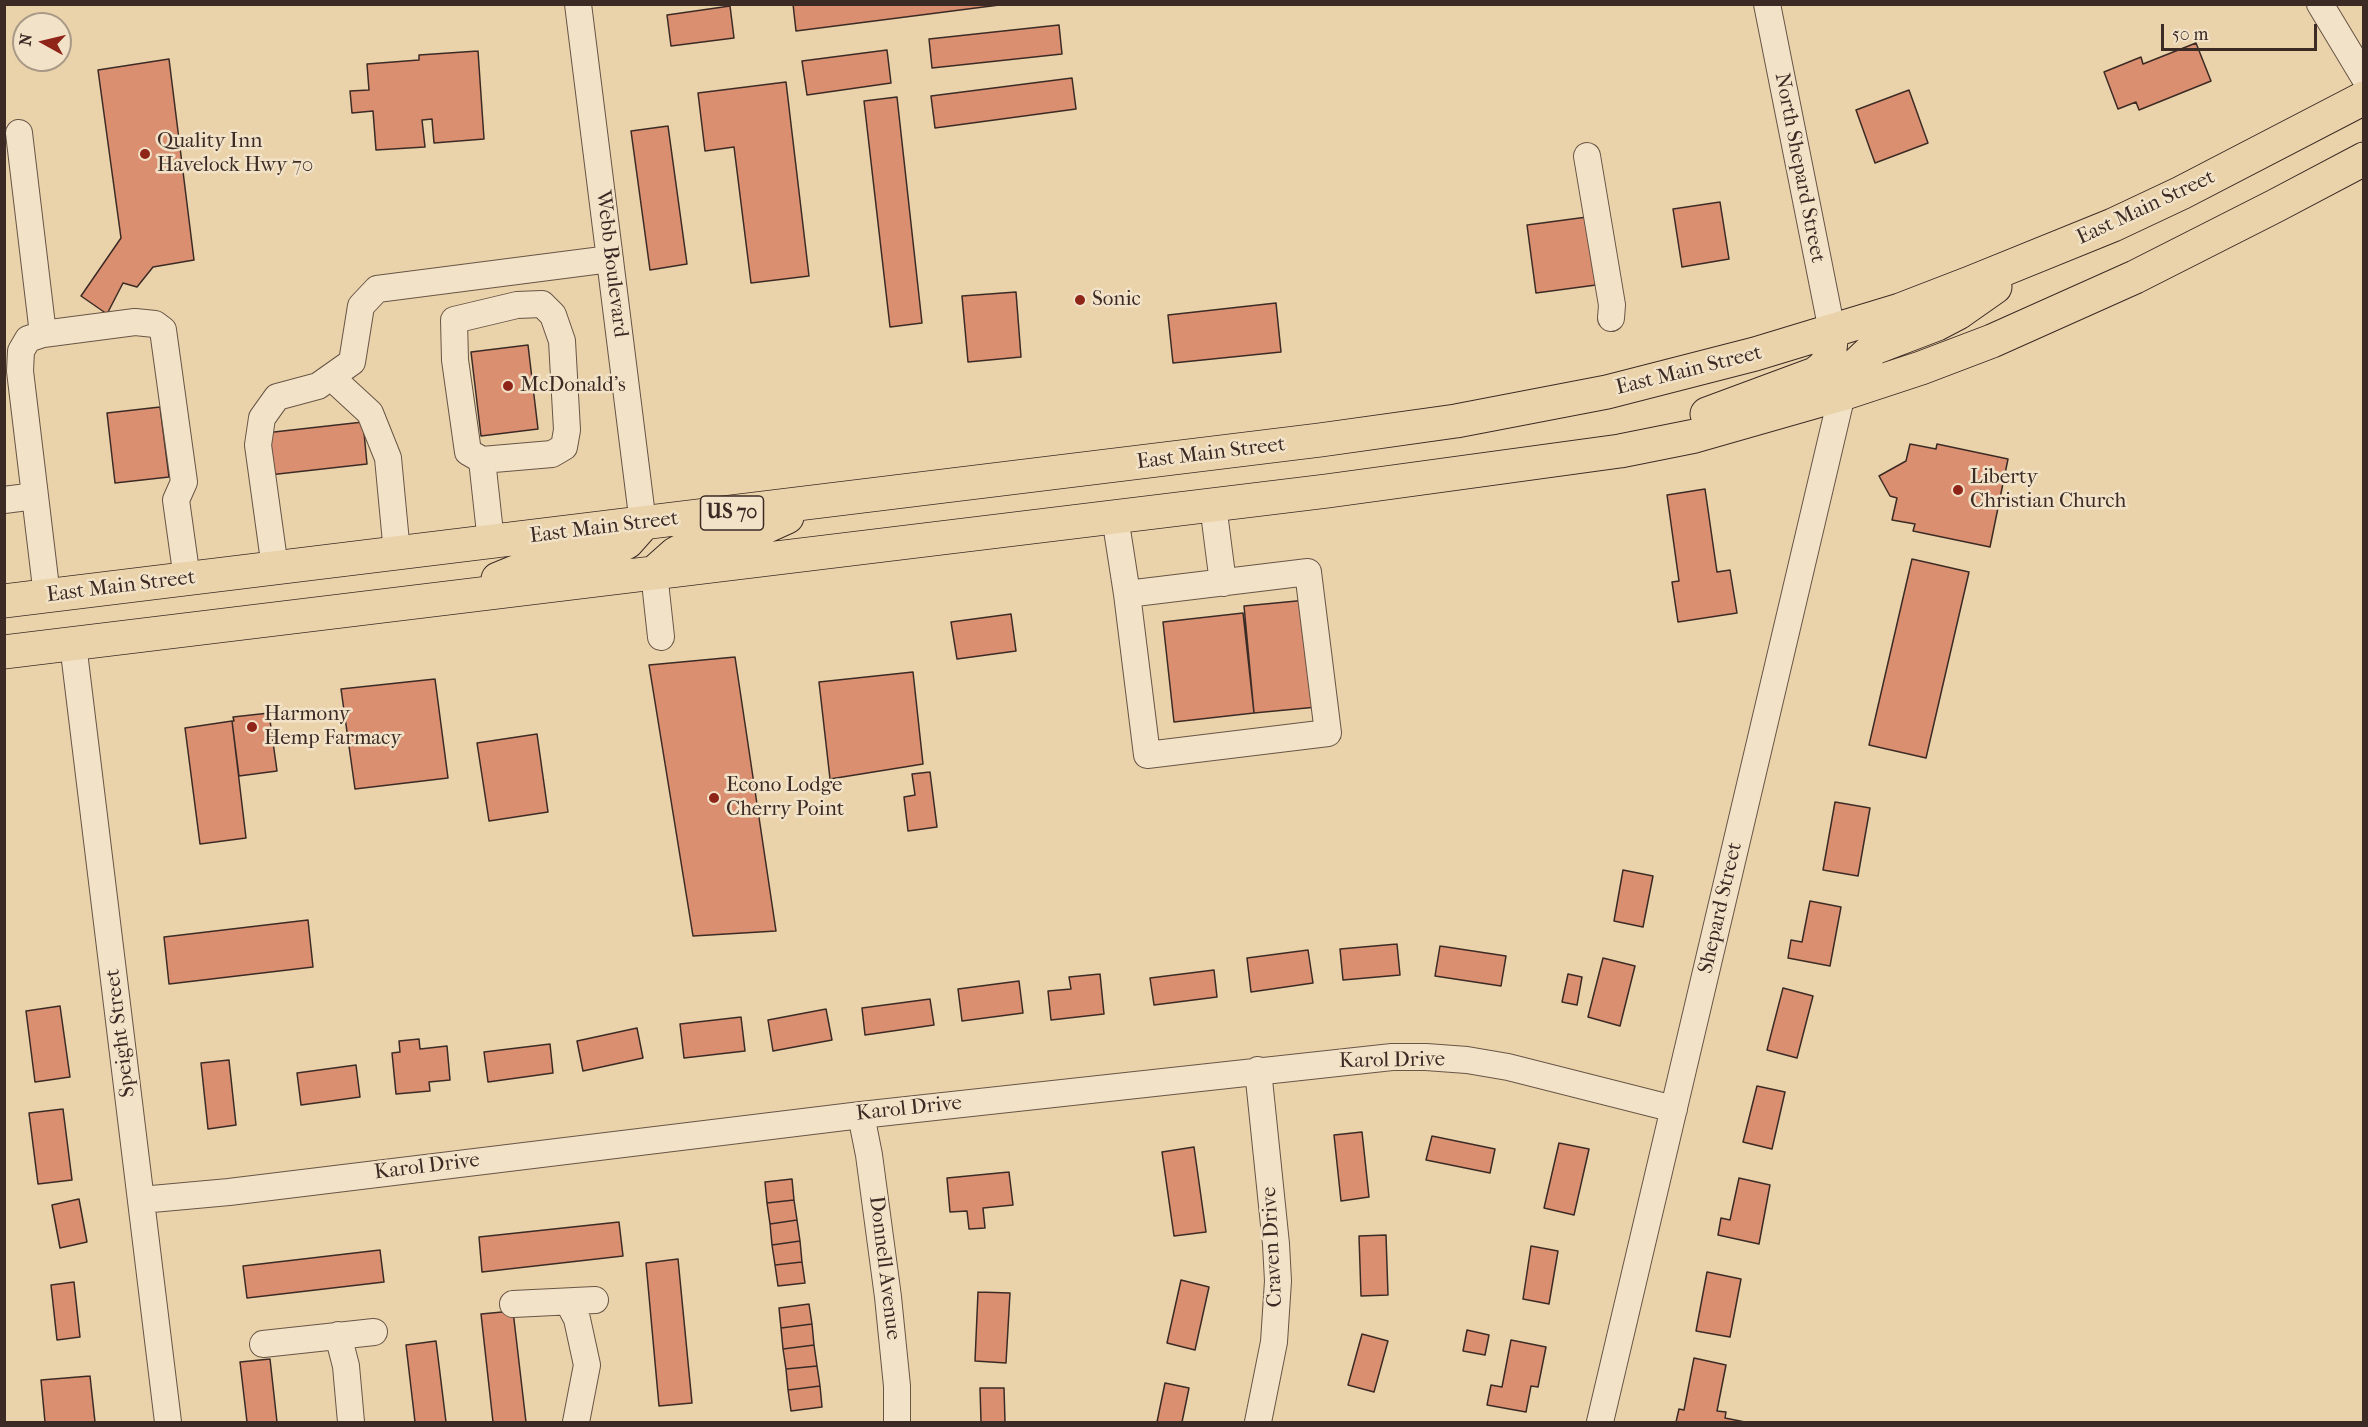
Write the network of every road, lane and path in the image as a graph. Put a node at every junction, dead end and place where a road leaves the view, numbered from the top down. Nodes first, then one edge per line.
1 (578, 4) edge
2 (1767, 4) edge
3 (2320, 4) edge
4 (2364, 77) edge
5 (2364, 98) edge
6 (19, 132) dead end
7 (1587, 156) dead end
8 (2364, 159) edge
9 (2042, 255) junction
10 (610, 259) junction
11 (449, 279) junction
12 (1611, 318) dead end
13 (454, 320) junction
14 (1832, 332) junction
15 (43, 334) junction
16 (331, 377) junction
17 (1842, 394) junction
18 (14, 396) edge
19 (1320, 440) junction
20 (1620, 451) junction
21 (482, 459) junction
22 (1327, 491) junction
23 (35, 496) junction
24 (4, 500) edge
25 (821, 502) junction
26 (1213, 505) junction
27 (1116, 517) junction
28 (643, 524) junction
29 (490, 542) junction
30 (397, 554) junction
31 (275, 568) junction
32 (654, 573) junction
33 (187, 579) junction
34 (1224, 582) junction
35 (1127, 594) junction
36 (47, 596) junction
37 (453, 598) junction
38 (4, 601) edge
39 (662, 638) dead end
40 (73, 644) junction
41 (4, 652) edge
42 (1258, 1070) junction
43 (1674, 1109) junction
44 (861, 1115) junction
45 (141, 1200) junction
46 (595, 1300) dead end
47 (568, 1302) junction
48 (513, 1304) dead end
49 (374, 1332) dead end
50 (338, 1335) junction
51 (263, 1344) dead end
52 (168, 1422) edge
53 (351, 1422) edge
54 (576, 1422) edge
55 (897, 1422) edge
56 (1258, 1422) edge
57 (1600, 1422) edge

1 - 10 street, Webb Boulevard
2 - 14 street, North Shepard Street
3 - 4 street
5 - 9 main road, East Main Street
6 - 15 street
7 - 12 street
8 - 17 main road
9 - 14 main road, East Main Street
9 - 17 main road
10 - 11 street
10 - 28 street, Webb Boulevard
11 - 13 street
11 - 16 street
13 - 21 street
13 - 21 street
14 - 19 main road, East Main Street
14 - 20 main road
15 - 18 street
15 - 33 street
16 - 30 street
16 - 31 street
17 - 20 main road
17 - 43 street, Shepard Street
18 - 23 street
19 - 22 main road
19 - 25 main road, East Main Street
20 - 22 main road
21 - 29 street
22 - 26 main road
23 - 24 street
23 - 36 street
25 - 28 main road, East Main Street / US 70
25 - 32 main road
26 - 27 main road
26 - 34 street
27 - 32 main road
27 - 35 street
28 - 29 main road, East Main Street
28 - 37 main road
29 - 30 main road, East Main Street
30 - 31 main road, East Main Street
31 - 33 main road, East Main Street
32 - 37 main road
32 - 39 street
33 - 36 main road, East Main Street
34 - 35 street
34 - 35 street
36 - 38 main road, East Main Street
37 - 40 main road
40 - 41 main road
40 - 45 street, Speight Street
42 - 43 street, Karol Drive
42 - 44 street, Karol Drive
42 - 56 street, Craven Drive
43 - 57 street, Shepard Street
44 - 45 street, Karol Drive
44 - 55 street, Donnell Avenue
45 - 52 street, Speight Street
46 - 47 street
47 - 48 street
47 - 54 street
49 - 50 street
50 - 51 street
50 - 53 street

